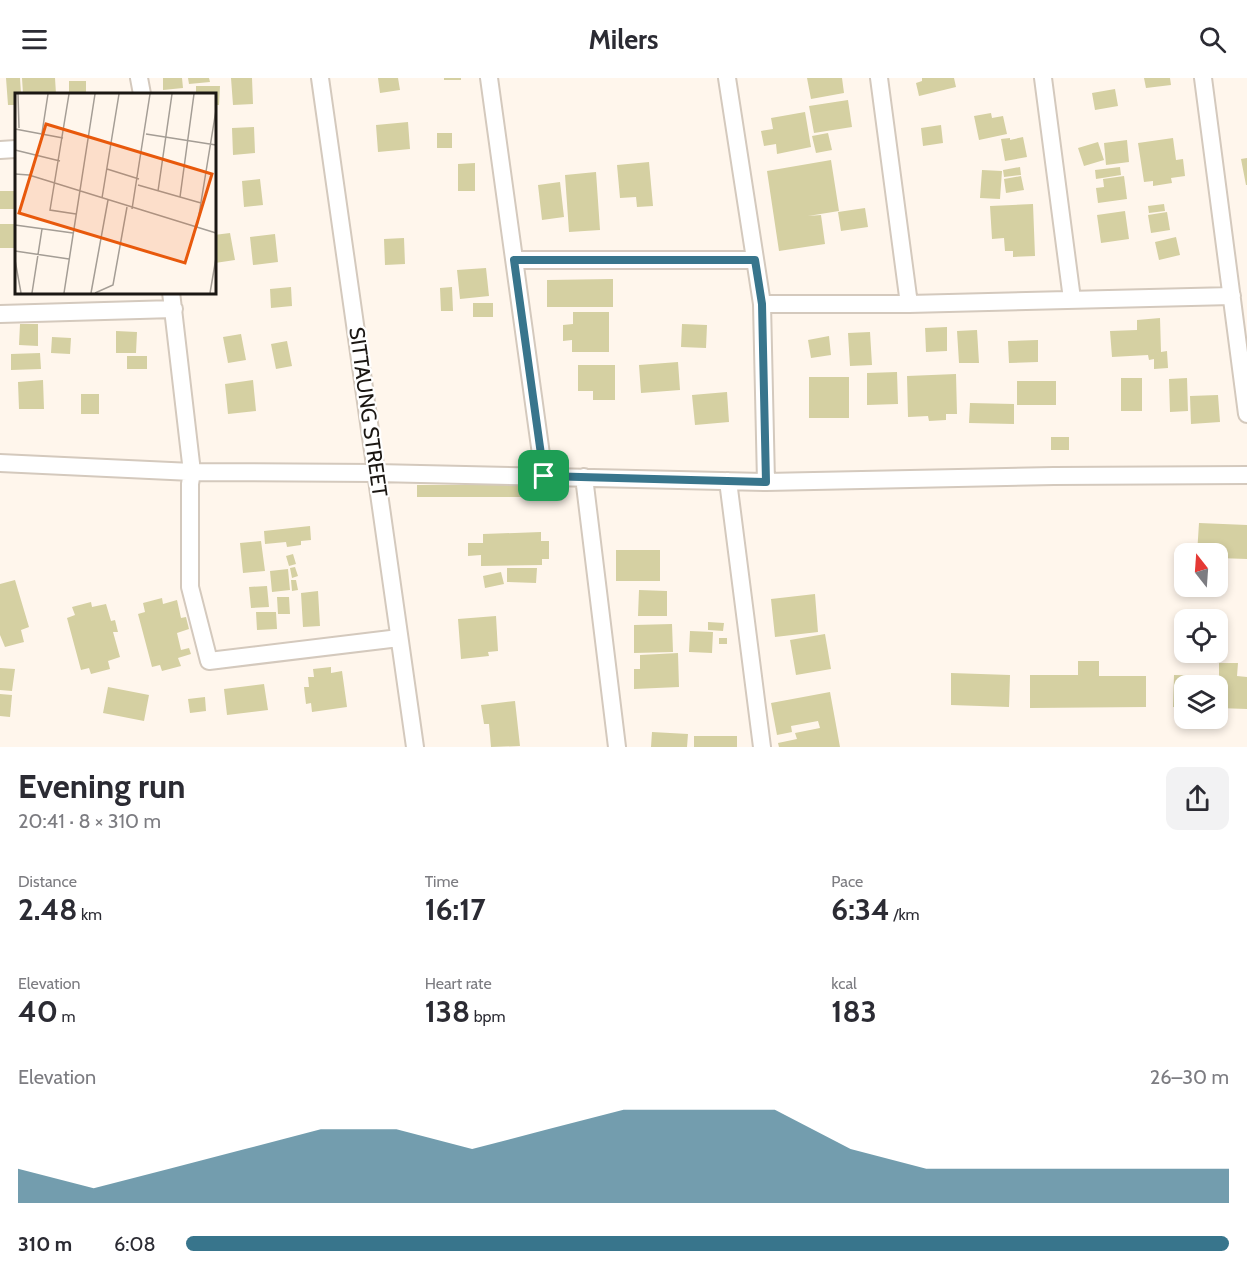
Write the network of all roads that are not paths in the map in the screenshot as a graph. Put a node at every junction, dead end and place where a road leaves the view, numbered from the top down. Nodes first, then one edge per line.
1 (139, 78) edge
2 (320, 78) edge
3 (489, 78) edge
4 (727, 78) edge
5 (879, 78) edge
6 (1043, 78) edge
7 (1203, 78) edge
8 (142, 93) edge
9 (15, 149) edge
10 (0, 150) edge
11 (514, 260) junction
12 (755, 260) junction
13 (1232, 296) junction
14 (1072, 299) junction
15 (172, 301) edge
16 (762, 304) junction
17 (909, 304) junction
18 (0, 314) edge
19 (1247, 414) edge
20 (0, 463) edge
21 (192, 472) junction
22 (376, 473) junction
23 (1247, 475) edge
24 (544, 476) junction
25 (584, 477) junction
26 (729, 481) junction
27 (766, 482) junction
28 (399, 638) junction
29 (414, 747) edge
30 (617, 747) edge
31 (762, 747) edge

1 - 8 street
2 - 22 street, SITTAUNG STREET
3 - 11 street
4 - 12 street
5 - 17 street
6 - 14 street
7 - 13 street
9 - 10 street
11 - 12 street
11 - 24 street
12 - 16 street
13 - 14 street
13 - 19 street
14 - 17 street
15 - 18 street
15 - 21 street
16 - 17 street
16 - 27 street
20 - 21 street
21 - 22 street
21 - 28 street
22 - 24 street
22 - 28 street, SITTAUNG STREET
23 - 27 street
24 - 25 street
25 - 26 street
25 - 30 street
26 - 27 street
26 - 31 street
28 - 29 street, SITTAUNG STREET

